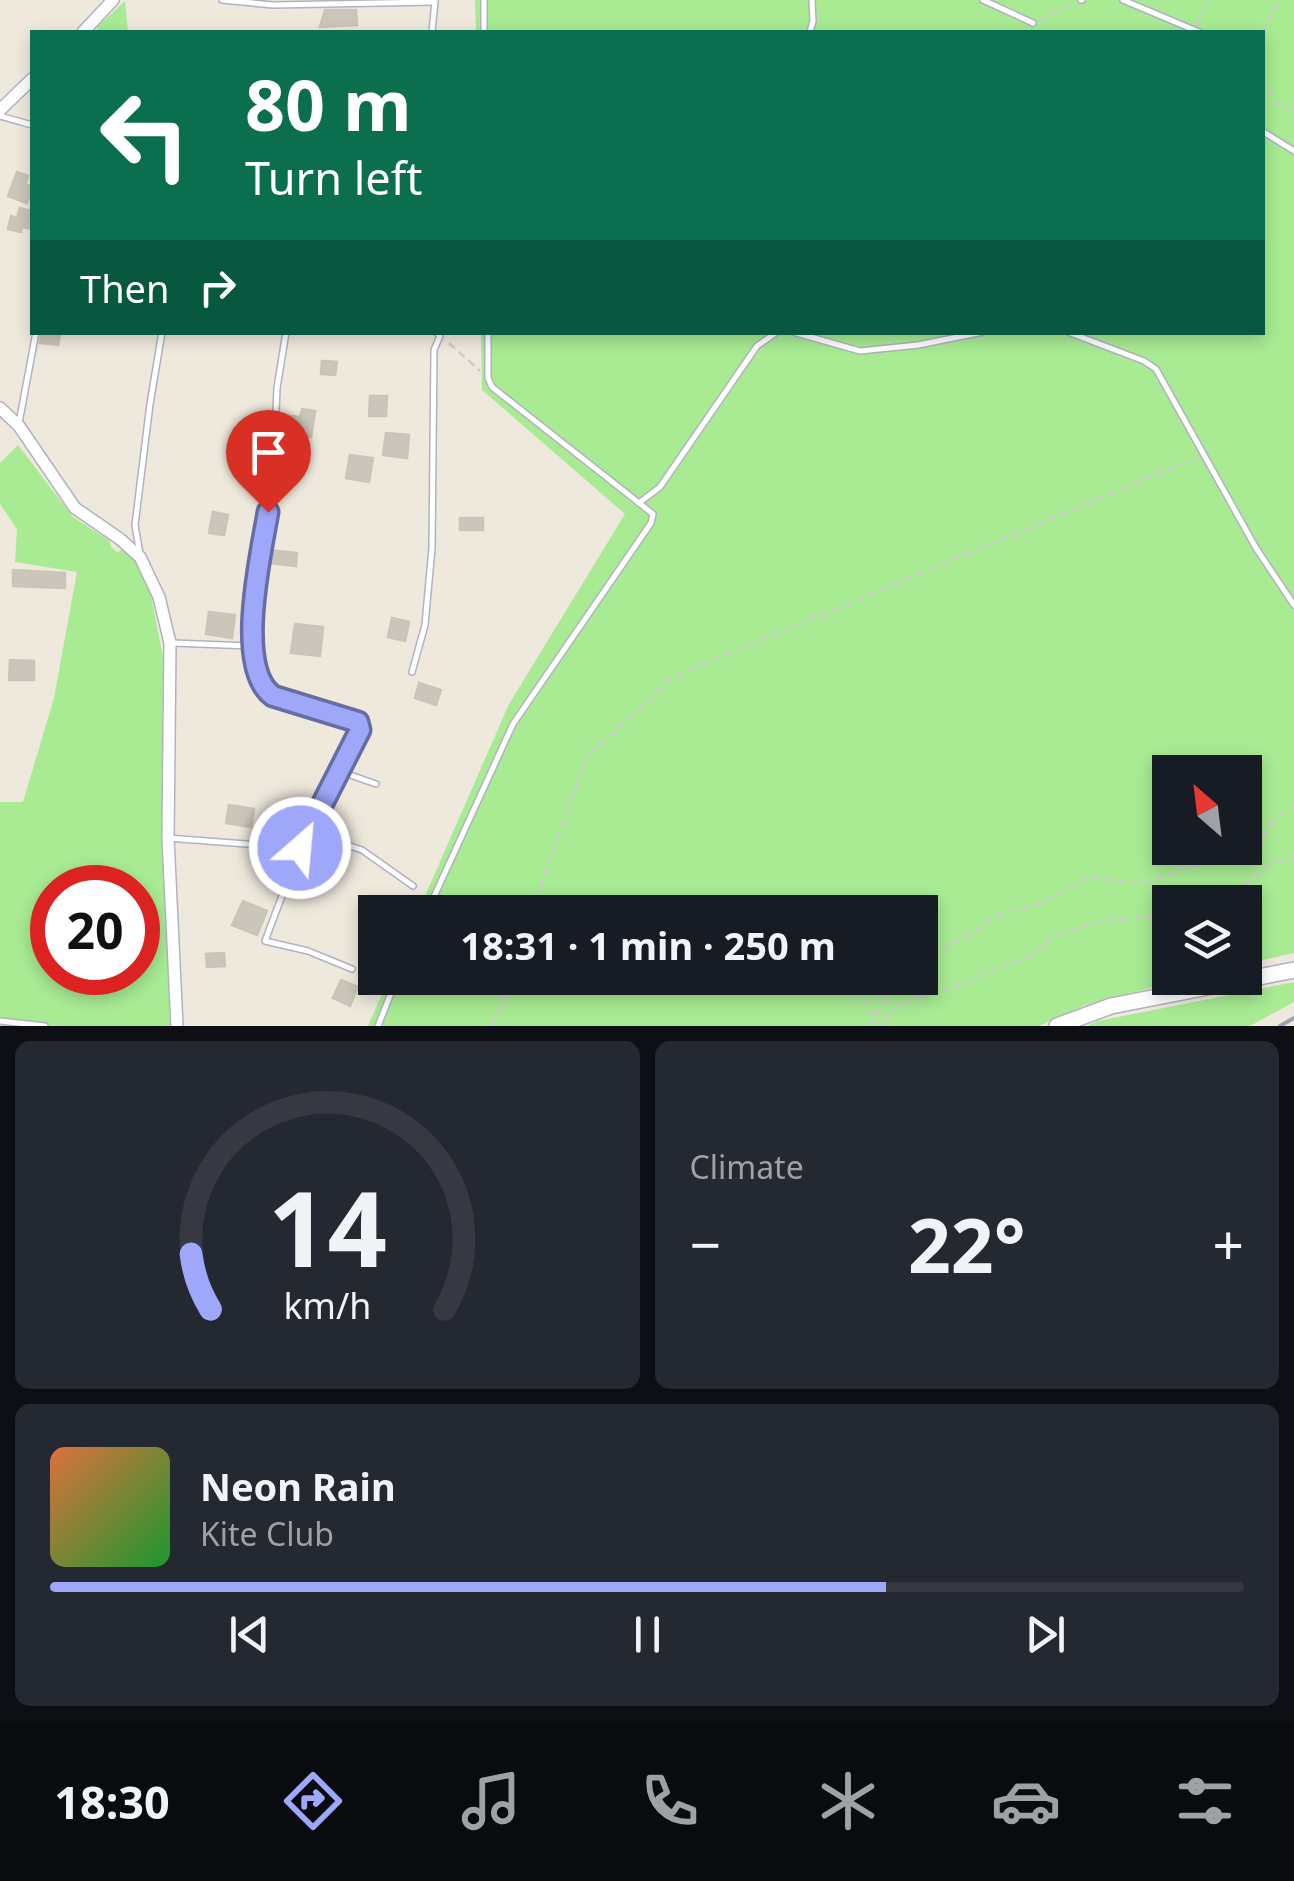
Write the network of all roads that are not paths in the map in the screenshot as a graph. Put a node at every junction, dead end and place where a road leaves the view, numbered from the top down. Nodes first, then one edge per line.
1 (113, 0) edge
2 (222, 0) edge
3 (484, 0) edge
4 (812, 0) edge
5 (983, 0) edge
6 (1124, 0) edge
7 (434, 1) edge
8 (1033, 23) road end
9 (85, 30) edge
10 (432, 30) edge
11 (484, 30) edge
12 (811, 30) edge
13 (1194, 30) edge
14 (30, 81) edge
15 (0, 113) edge
16 (30, 123) edge
17 (1265, 132) edge
18 (1294, 151) edge
19 (35, 335) edge
20 (162, 335) edge
21 (286, 335) edge
22 (438, 335) edge
23 (488, 335) edge
24 (773, 335) edge
25 (804, 335) edge
26 (968, 335) edge
27 (1076, 335) edge
28 (0, 408) edge
29 (19, 426) junction
30 (639, 503) junction
31 (140, 557) junction
32 (1294, 605) edge
33 (170, 643) junction
34 (251, 646) junction
35 (412, 672) dead end
36 (339, 771) junction
37 (376, 784) dead end
38 (308, 832) junction
39 (168, 838) junction
40 (300, 848) junction
41 (413, 886) dead end
42 (435, 895) edge
43 (352, 969) dead end
44 (1294, 970) edge
45 (391, 995) edge
46 (0, 1021) edge
47 (45, 1026) edge
48 (177, 1026) edge
49 (378, 1026) edge
50 (1057, 1026) edge

1 - 9 street
2 - 7 lane
3 - 11 lane
4 - 12 lane
5 - 8 lane
6 - 13 lane
7 - 10 lane
14 - 15 street
15 - 16 lane
17 - 18 lane
19 - 29 lane
20 - 31 lane
21 - 34 lane
22 - 35 lane
23 - 30 lane
24 - 30 lane
25 - 26 lane
27 - 32 lane
28 - 29 street
29 - 31 street
30 - 42 lane
31 - 33 street
33 - 34 lane
33 - 39 street
34 - 36 lane
36 - 37 lane
36 - 38 lane
38 - 40 lane
38 - 41 lane
39 - 40 lane
39 - 48 street
40 - 43 lane
44 - 50 main road
45 - 49 lane
46 - 47 lane

